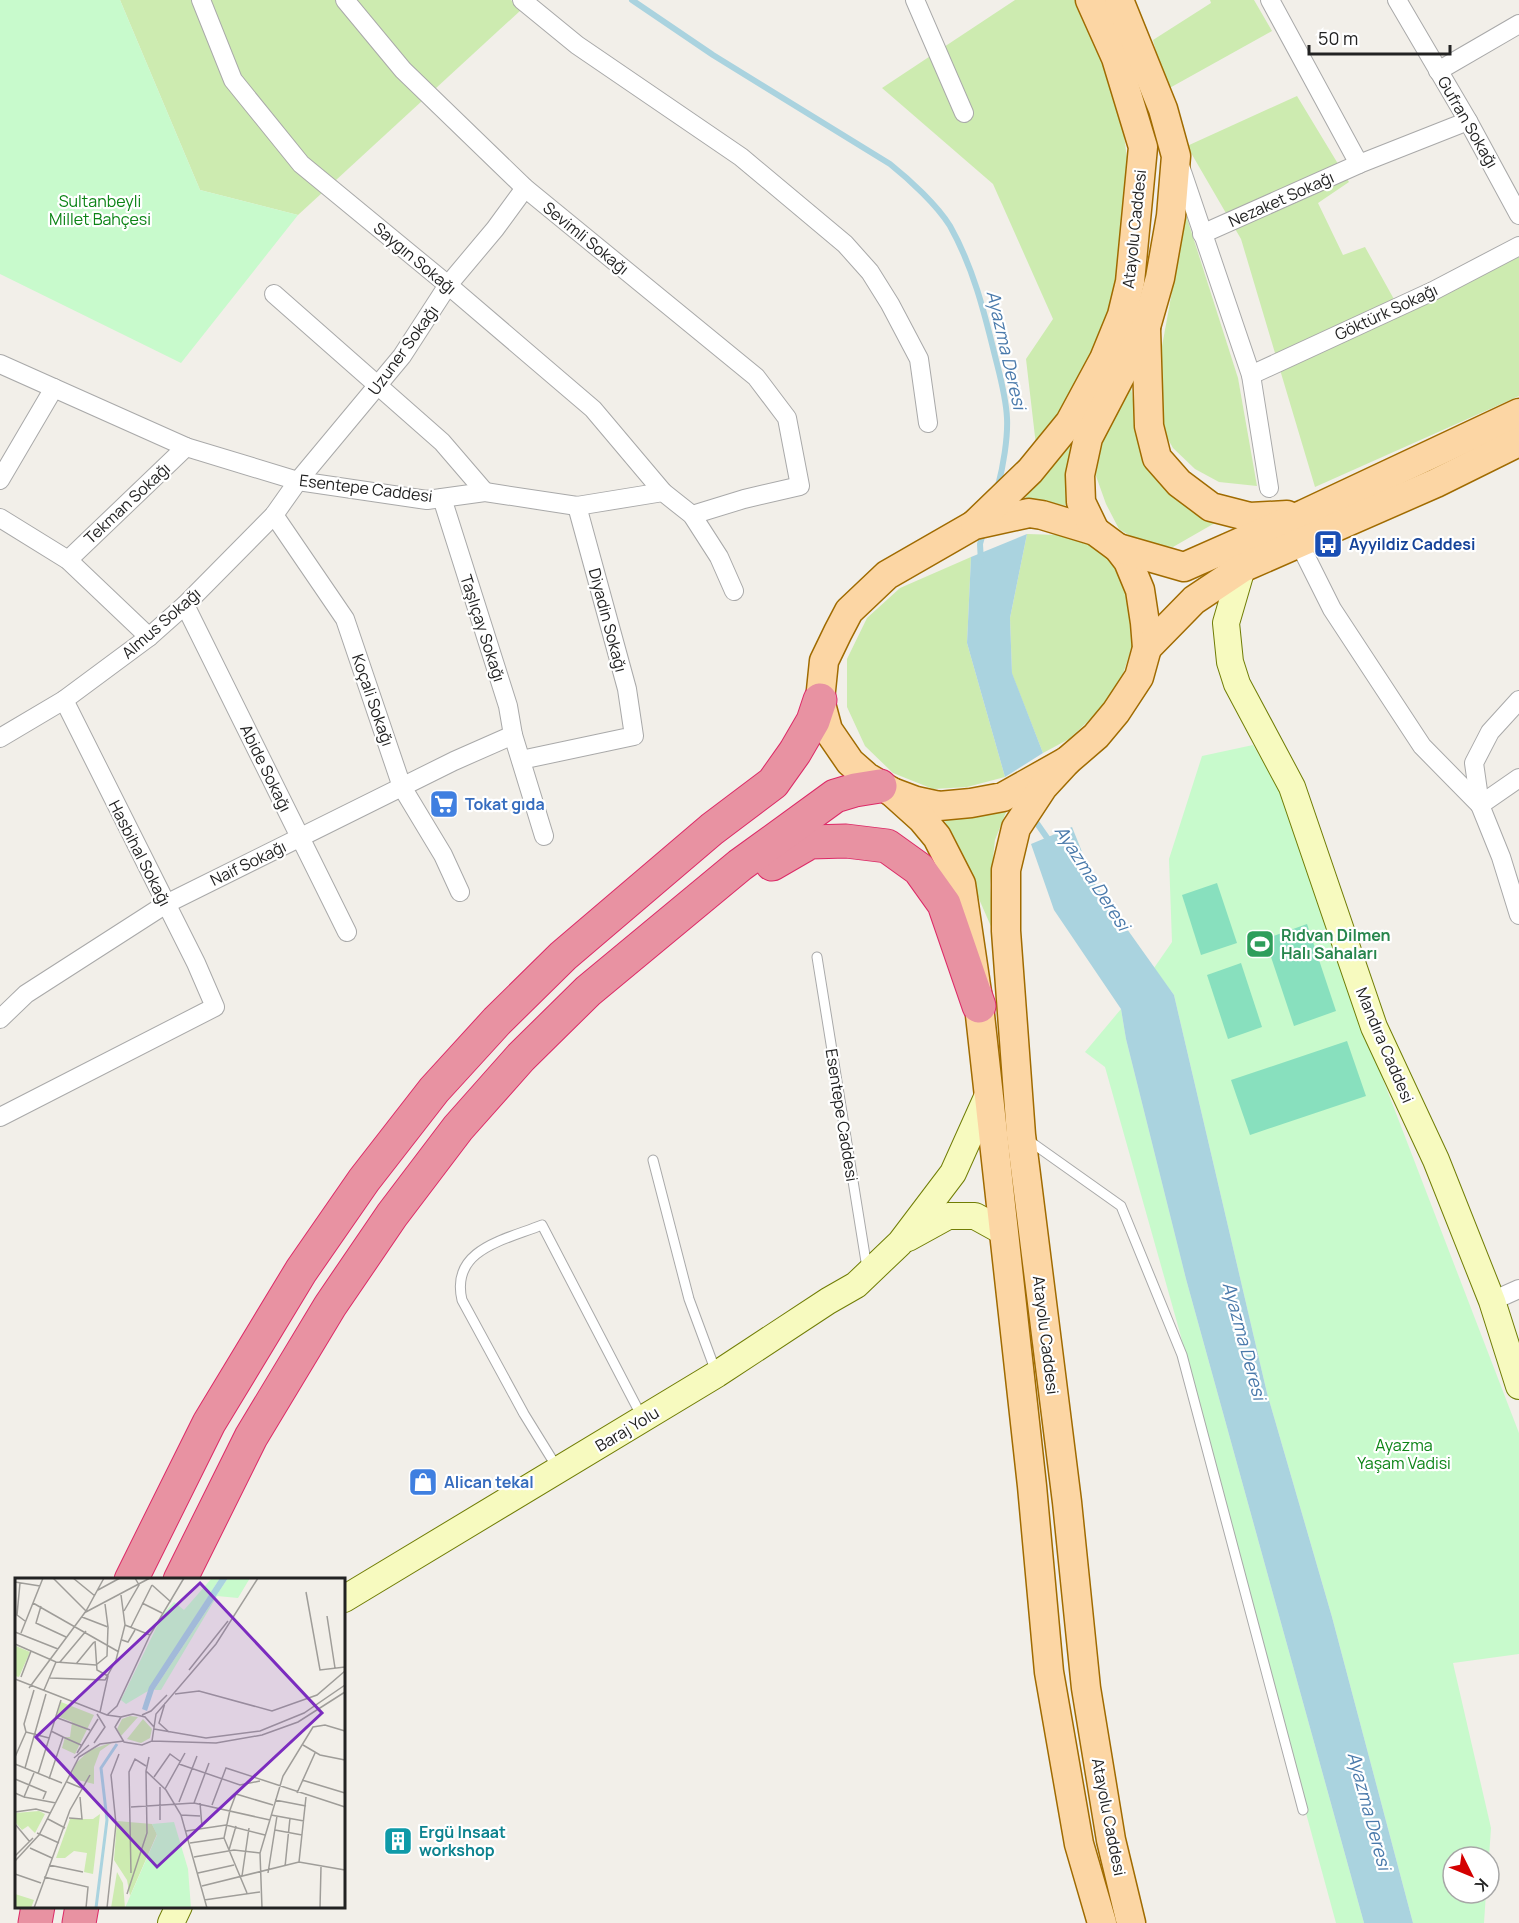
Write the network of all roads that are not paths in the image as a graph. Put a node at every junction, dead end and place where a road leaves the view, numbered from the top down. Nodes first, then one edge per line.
1 (201, 0) edge
2 (345, 0) edge
3 (522, 0) edge
4 (915, 0) edge
5 (1090, 0) edge
6 (1119, 0) edge
7 (1270, 0) edge
8 (1397, 0) edge
9 (1519, 24) edge
10 (1438, 71) junction
11 (964, 113) dead end
12 (1468, 122) junction
13 (1176, 156) junction
14 (1359, 164) junction
15 (525, 188) junction
16 (1519, 215) edge
17 (1202, 234) junction
18 (1519, 246) edge
19 (448, 285) junction
20 (274, 294) dead end
21 (1146, 327) junction
22 (0, 364) edge
23 (1251, 375) junction
24 (378, 385) junction
25 (54, 388) junction
26 (1519, 413) edge
27 (928, 423) dead end
28 (1519, 442) edge
29 (186, 447) junction
30 (0, 480) edge
31 (298, 481) junction
32 (1269, 488) dead end
33 (485, 492) junction
34 (663, 492) junction
35 (442, 498) junction
36 (577, 506) junction
37 (1304, 514) junction
38 (274, 515) junction
39 (692, 515) junction
40 (0, 519) edge
41 (974, 525) junction
42 (1107, 539) junction
43 (1299, 543) junction
44 (68, 560) junction
45 (1242, 568) junction
46 (734, 591) dead end
47 (185, 605) junction
48 (149, 637) junction
49 (1147, 648) junction
50 (64, 700) junction
51 (820, 700) junction
52 (1519, 700) edge
53 (513, 735) junction
54 (0, 738) edge
55 (521, 760) junction
56 (1067, 761) junction
57 (1519, 778) edge
58 (402, 787) junction
59 (886, 789) junction
60 (1480, 805) junction
61 (544, 836) dead end
62 (300, 837) junction
63 (460, 892) dead end
64 (166, 904) junction
65 (1519, 915) edge
66 (347, 932) dead end
67 (816, 957) dead end
68 (588, 990) junction
69 (979, 1006) junction
70 (0, 1018) edge
71 (988, 1095) junction
72 (0, 1116) edge
73 (1021, 1135) junction
74 (653, 1160) dead end
75 (1004, 1232) junction
76 (900, 1243) junction
77 (868, 1274) junction
78 (1519, 1289) edge
79 (1492, 1301) junction
80 (717, 1374) junction
81 (1519, 1386) edge
82 (643, 1419) junction
83 (558, 1471) junction
84 (133, 1578) edge
85 (181, 1578) edge
86 (345, 1598) edge
87 (1303, 1810) dead end
88 (38, 1908) edge
89 (82, 1908) edge
90 (178, 1908) edge
91 (35, 1923) edge
92 (78, 1923) edge
93 (171, 1923) edge
94 (1102, 1923) edge
95 (1131, 1923) edge

1 - 19 street, Saygın Sokağı
2 - 15 street, Sevimli Sokağı
3 - 27 street
4 - 11 street
5 - 41 main road, Atayolu Caddesi
6 - 13 main road, Atayolu Caddesi
7 - 14 street
8 - 10 street, Gufran Sokağı
9 - 10 street
10 - 12 street, Gufran Sokağı
12 - 14 street, Nezaket Sokağı
12 - 16 street, Gufran Sokağı
13 - 17 street, Atayolu Caddesi
13 - 21 main road, Atayolu Caddesi
14 - 17 street, Nezaket Sokağı
15 - 19 street, Uzuner Sokağı
15 - 39 street, Sevimli Sokağı
17 - 23 street, Atayolu Caddesi
18 - 23 street, Göktürk Sokağı
19 - 24 street, Uzuner Sokağı
19 - 34 street, Saygın Sokağı
20 - 24 street
21 - 37 main road
21 - 42 main road
22 - 25 street, Esentepe Caddesi
23 - 32 street, Atayolu Caddesi
24 - 31 street, Uzuner Sokağı
24 - 33 street
25 - 29 street, Esentepe Caddesi
25 - 30 street
26 - 37 main road
28 - 43 main road
29 - 31 street, Esentepe Caddesi
29 - 44 street, Tekman Sokağı
31 - 35 street, Esentepe Caddesi
31 - 38 street, Almus Sokağı
33 - 35 street, Esentepe Caddesi
33 - 36 street, Esentepe Caddesi
34 - 36 street, Esentepe Caddesi
34 - 39 street
35 - 53 street, Taşlıçay Sokağı
36 - 55 street, Diyadin Sokağı
37 - 42 main road
38 - 47 street, Almus Sokağı
38 - 58 street, Koçali Sokağı
39 - 46 street
40 - 44 street
41 - 42 main road
41 - 51 main road
42 - 49 main road
43 - 45 main road
43 - 60 street
44 - 48 street
45 - 49 main road
45 - 79 street, Mandıra Caddesi
47 - 48 street, Almus Sokağı
47 - 62 street, Abide Sokağı
48 - 50 street, Almus Sokağı
49 - 56 main road
50 - 54 street, Almus Sokağı
50 - 64 street, Hasbihal Sokağı
51 - 59 main road
51 - 84 highway
52 - 60 street
53 - 55 street, Taşlıçay Sokağı
53 - 58 street, Naif Sokağı
55 - 61 street, Taşlıçay Sokağı
56 - 59 main road
56 - 73 main road, Atayolu Caddesi
57 - 60 street
58 - 62 street, Naif Sokağı
58 - 63 street, Koçali Sokağı
59 - 68 highway
59 - 69 main road, Atayolu Caddesi
60 - 65 street
62 - 64 street, Naif Sokağı
62 - 66 street, Abide Sokağı
64 - 70 street, Naif Sokağı
64 - 72 street, Hasbihal Sokağı
67 - 77 lane, Esentepe Caddesi
68 - 69 highway
68 - 85 highway
69 - 71 main road, Atayolu Caddesi
71 - 75 main road, Atayolu Caddesi
71 - 76 street, Baraj Yolu
73 - 87 lane
73 - 95 main road, Atayolu Caddesi
74 - 80 lane
75 - 76 street, Baraj Yolu
75 - 94 main road, Atayolu Caddesi
76 - 77 street, Baraj Yolu
77 - 80 street, Baraj Yolu
78 - 79 street
79 - 81 street, Mandıra Caddesi
80 - 82 street, Baraj Yolu
82 - 83 street, Baraj Yolu
82 - 83 lane
83 - 86 street, Baraj Yolu
88 - 91 highway
89 - 92 highway
90 - 93 street

